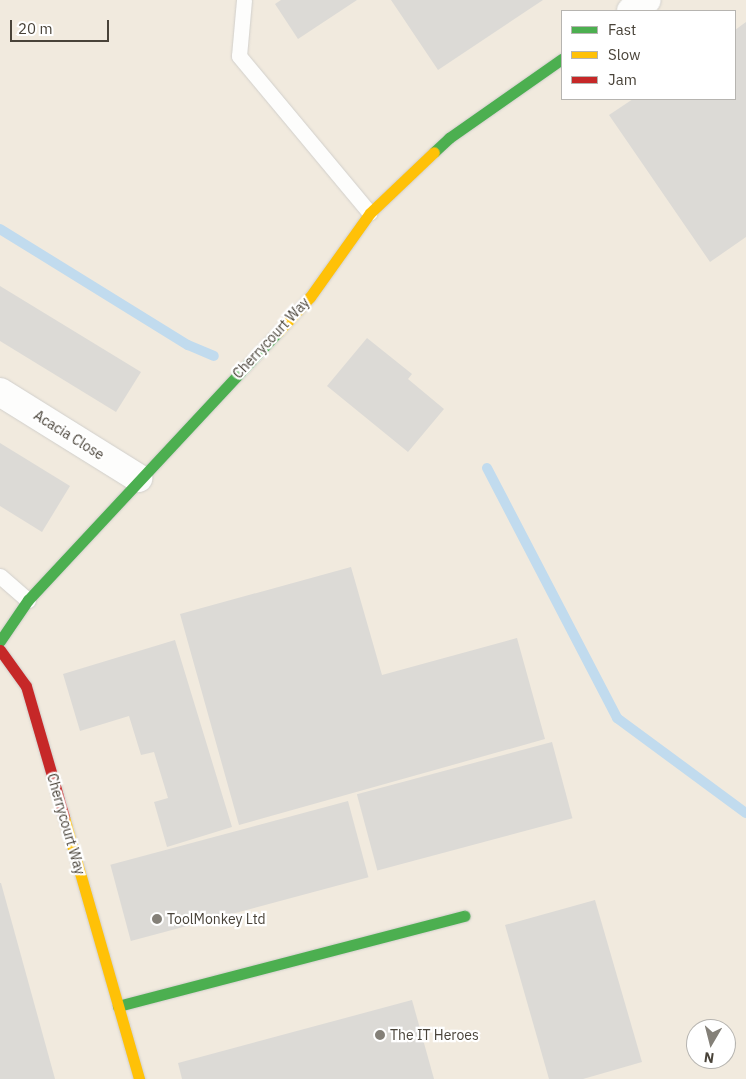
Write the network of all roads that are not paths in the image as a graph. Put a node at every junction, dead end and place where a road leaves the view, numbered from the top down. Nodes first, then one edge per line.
1 (244, 0) edge
2 (647, 0) edge
3 (632, 10) edge
4 (561, 60) edge
5 (370, 214) junction
6 (0, 392) edge
7 (138, 478) junction
8 (0, 576) edge
9 (28, 600) junction
10 (0, 641) edge
11 (0, 650) edge
12 (464, 916) dead end
13 (118, 1006) junction
14 (139, 1079) edge

1 - 5 lane
2 - 3 street
4 - 5 street, Cherrycourt Way
5 - 7 street, Cherrycourt Way
6 - 7 street, Acacia Close
7 - 9 street, Cherrycourt Way
8 - 9 lane
9 - 10 street, Cherrycourt Way
11 - 13 street, Cherrycourt Way
12 - 13 street
13 - 14 street, Cherrycourt Way

